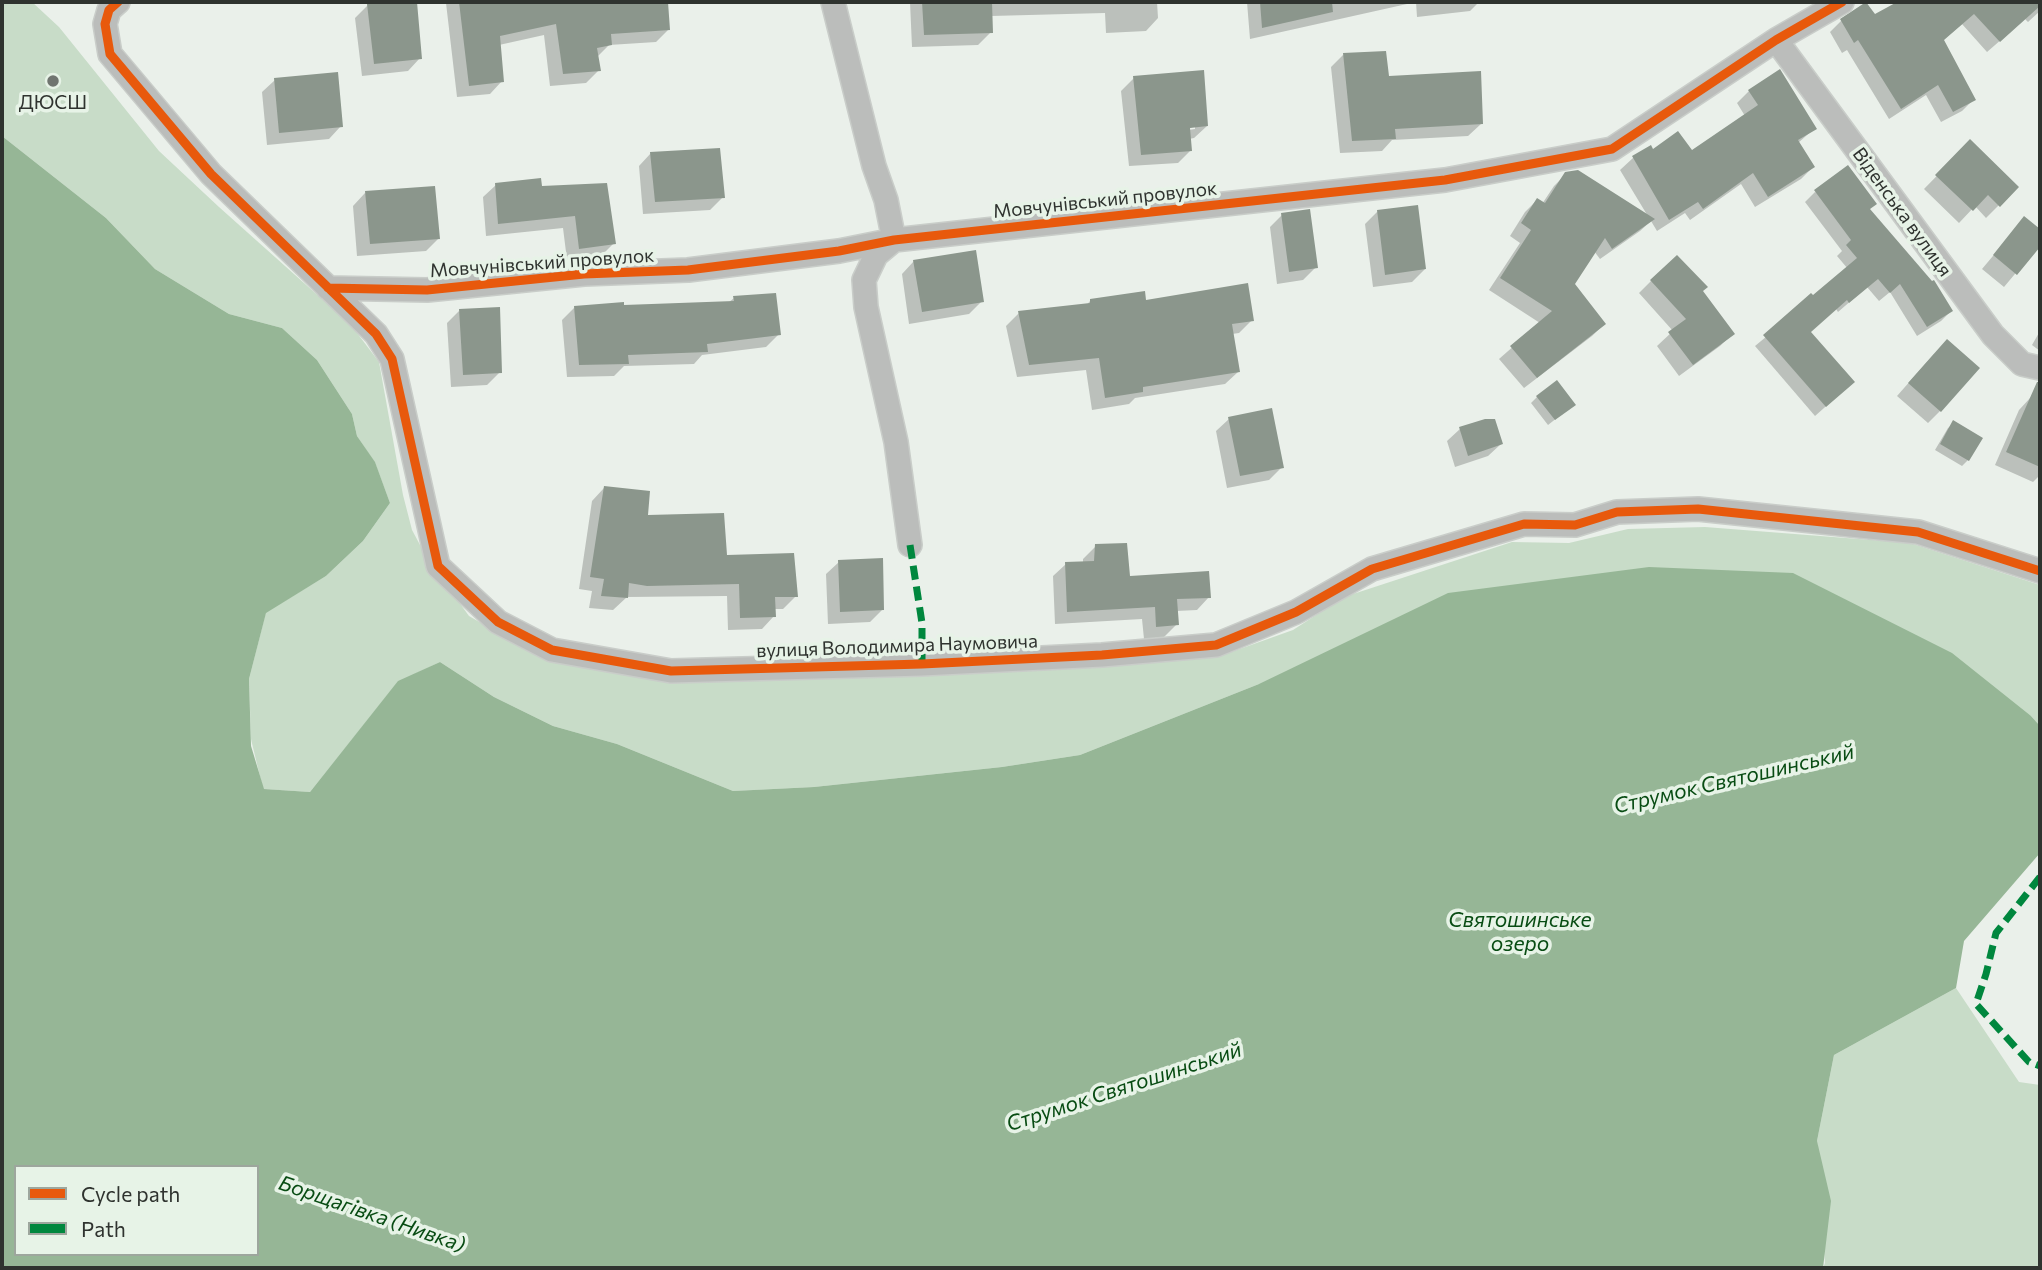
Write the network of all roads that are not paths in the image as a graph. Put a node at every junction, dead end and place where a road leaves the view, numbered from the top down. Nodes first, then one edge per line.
1 (118, 2) edge
2 (834, 2) edge
3 (1842, 2) edge
4 (1776, 40) junction
5 (894, 240) junction
6 (328, 288) junction
7 (2040, 368) edge
8 (910, 545) dead end
9 (2040, 571) edge

1 - 6 street, вулиця Володимира Наумовича
2 - 5 street
3 - 4 street, Мовчунівський провулок
4 - 5 street, Мовчунівський провулок
4 - 7 street, Віденська вулиця
5 - 6 street, Мовчунівський провулок
5 - 8 street
6 - 9 street, вулиця Володимира Наумовича

